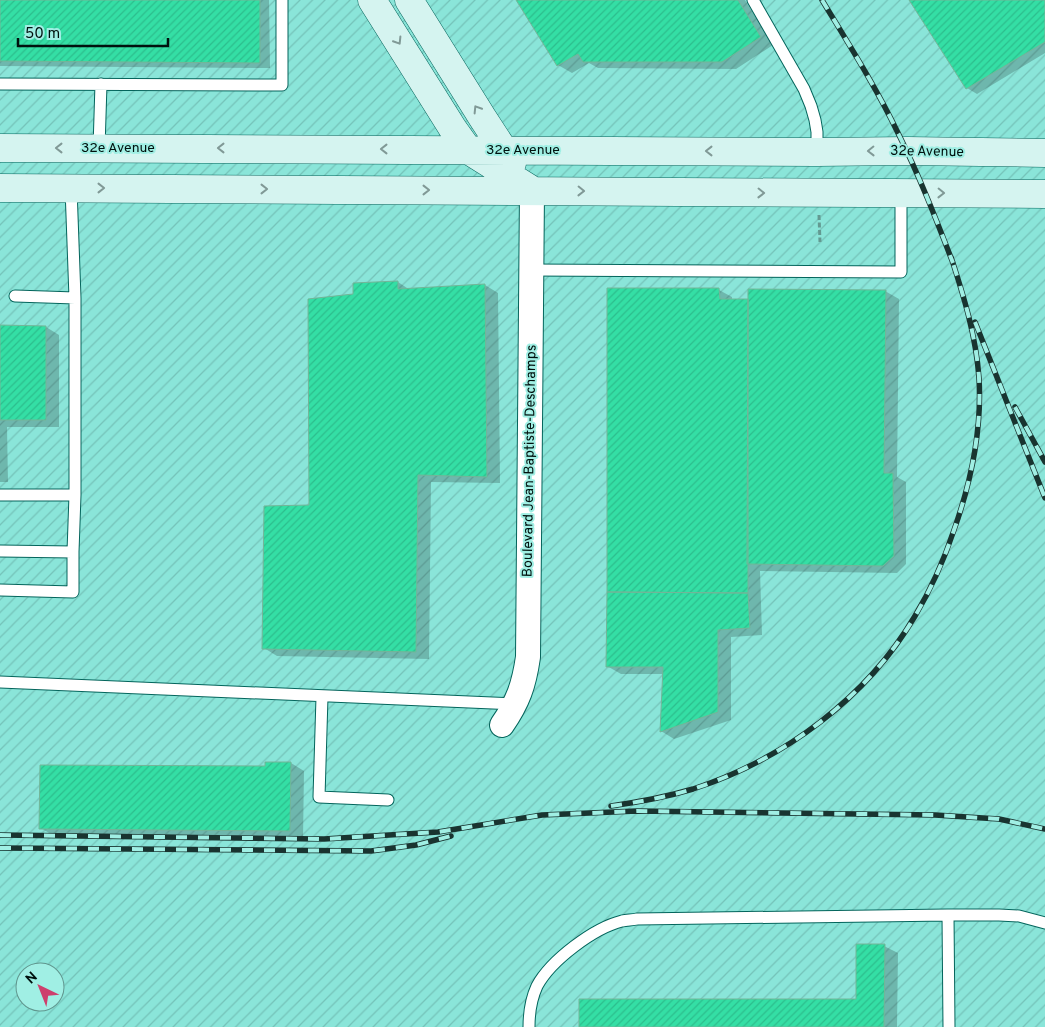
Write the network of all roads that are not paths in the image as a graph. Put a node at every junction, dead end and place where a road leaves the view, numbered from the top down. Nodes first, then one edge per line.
1 (282, 0) edge
2 (372, 0) edge
3 (409, 0) edge
4 (753, 0) edge
5 (0, 84) edge
6 (101, 84) junction
7 (0, 148) edge
8 (99, 148) junction
9 (468, 150) junction
10 (503, 150) junction
11 (817, 152) junction
12 (1007, 153) junction
13 (1045, 153) edge
14 (0, 188) edge
15 (71, 188) junction
16 (532, 190) junction
17 (900, 194) junction
18 (1007, 194) junction
19 (1045, 194) edge
20 (818, 203) junction
21 (531, 270) junction
22 (15, 296) dead end
23 (75, 298) junction
24 (0, 495) edge
25 (75, 495) junction
26 (0, 551) edge
27 (73, 552) junction
28 (0, 590) edge
29 (0, 682) edge
30 (322, 697) junction
31 (515, 704) junction
32 (502, 725) dead end
33 (388, 800) dead end
34 (948, 914) junction
35 (1045, 923) edge
36 (529, 1027) edge
37 (949, 1027) edge

1 - 6 lane
2 -> 9 street
10 -> 3 street
4 - 11 lane
5 - 6 lane
6 - 8 lane
8 -> 7 street, 32e Avenue
9 -> 8 street, 32e Avenue
9 - 10 street, 32e Avenue
9 - 16 street
11 -> 10 street, 32e Avenue
10 - 16 street
12 -> 11 street, 32e Avenue
11 - 20 street
12 - 13 street, 32e Avenue
12 - 18 street
14 - 15 street
15 -> 16 street
15 - 23 lane
16 -> 20 street
16 - 21 street, Boulevard Jean-Baptiste-Deschamps
17 -> 18 street
17 - 20 street
17 - 21 lane
18 - 19 street
21 - 31 street, Boulevard Jean-Baptiste-Deschamps
22 - 23 lane
23 - 25 lane
24 - 25 lane
25 - 27 lane
26 - 27 lane
27 - 28 lane
29 - 30 lane
30 - 31 lane
30 - 33 lane
31 - 32 street, Boulevard Jean-Baptiste-Deschamps
34 - 35 lane
34 - 36 lane
34 - 37 lane

